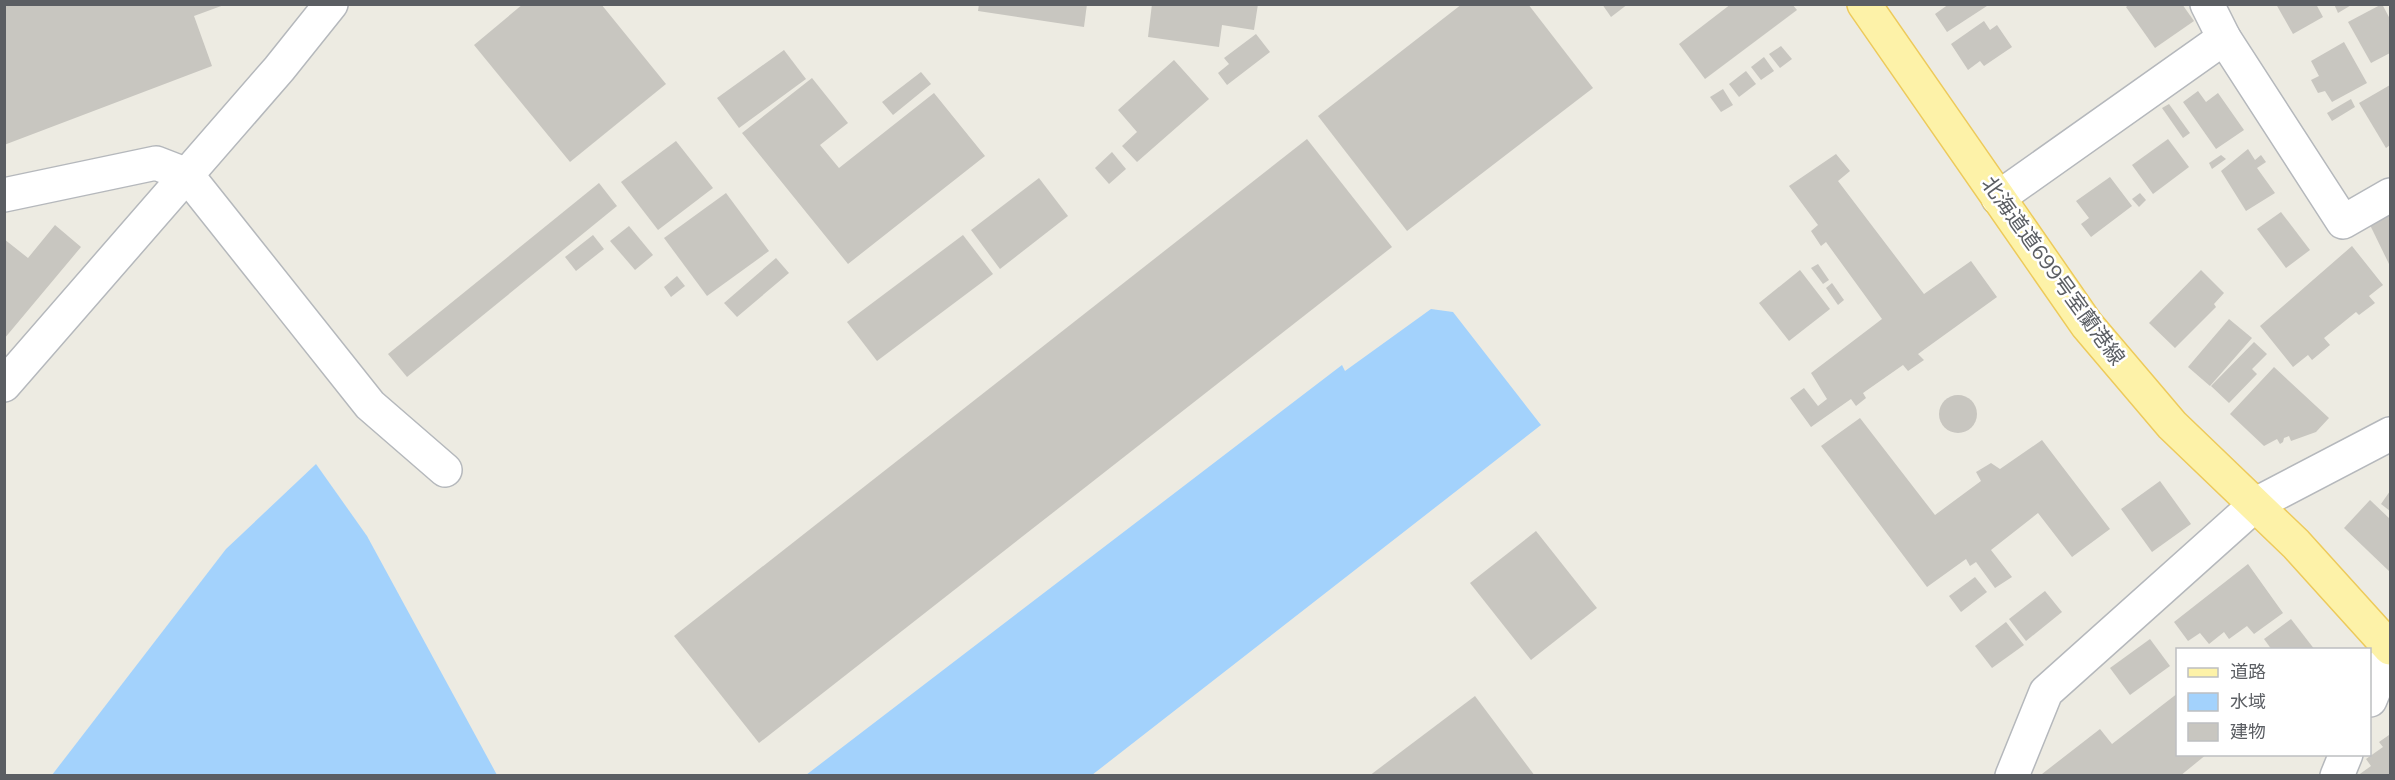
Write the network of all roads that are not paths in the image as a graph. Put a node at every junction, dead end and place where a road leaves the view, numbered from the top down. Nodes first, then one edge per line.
1 (331, 4) edge
2 (2207, 4) edge
3 (1869, 6) edge
4 (2224, 38) junction
5 (187, 175) junction
6 (4, 195) edge
7 (2391, 195) edge
8 (1998, 198) junction
9 (4, 385) edge
10 (2391, 434) edge
11 (445, 470) dead end
12 (2256, 504) junction
13 (2391, 650) edge
14 (2371, 698) edge
15 (2345, 756) edge
16 (2012, 776) edge
17 (2337, 776) edge

1 - 5 street
2 - 4 street
3 - 8 main road, 北海道道699号室蘭港線
4 - 7 street
4 - 8 street
5 - 6 street
5 - 9 street
5 - 11 street
8 - 12 main road, 北海道道699号室蘭港線
10 - 12 street
12 - 13 main road, 北海道道699号室蘭港線
12 - 16 street
13 - 14 street
15 - 17 street

